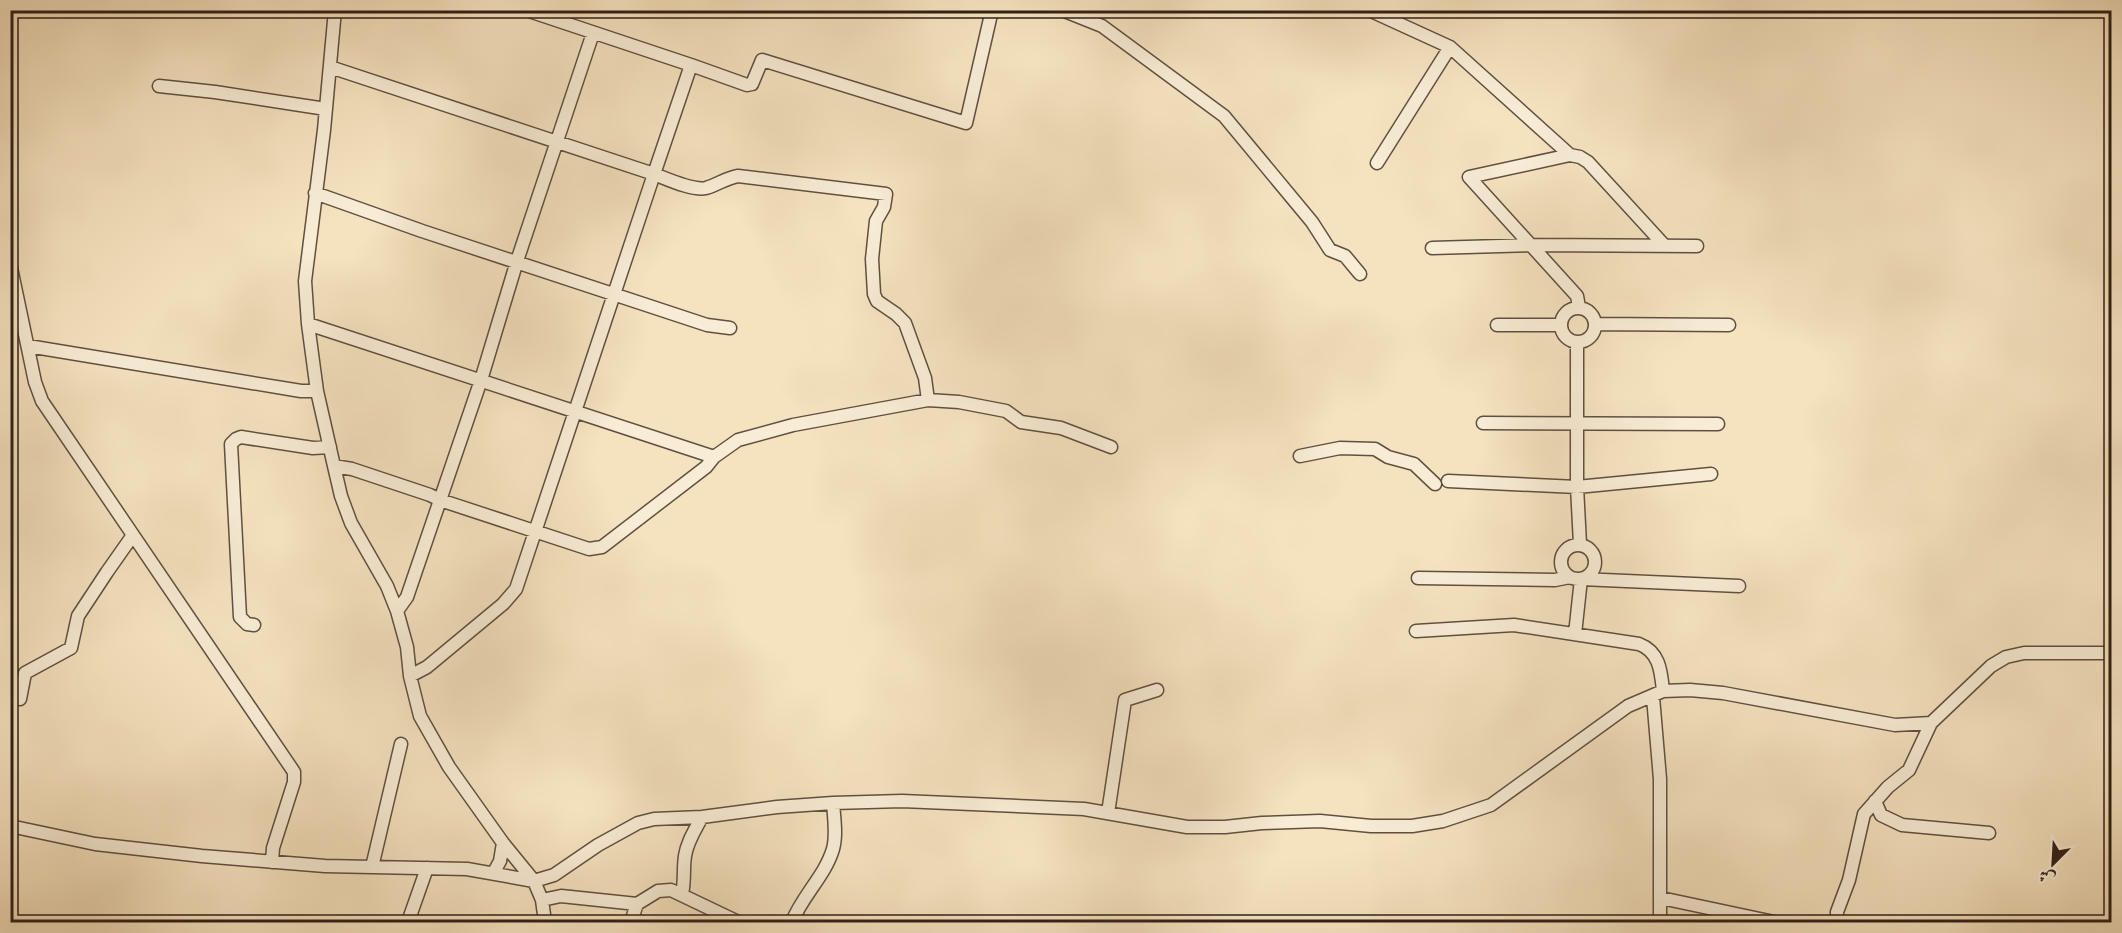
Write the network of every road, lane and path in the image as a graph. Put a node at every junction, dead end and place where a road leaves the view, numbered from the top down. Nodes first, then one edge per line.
1 (335, 10) edge
2 (526, 10) edge
3 (992, 10) edge
4 (1062, 10) edge
5 (1369, 10) edge
6 (593, 33) junction
7 (1450, 47) junction
8 (691, 66) junction
9 (330, 67) junction
10 (159, 86) dead end
11 (326, 109) junction
12 (558, 142) junction
13 (1570, 155) junction
14 (1377, 163) dead end
15 (654, 174) junction
16 (315, 193) junction
17 (1665, 244) junction
18 (1531, 245) junction
19 (1697, 246) dead end
20 (1432, 248) dead end
21 (518, 261) junction
22 (10, 263) edge
23 (1359, 274) dead end
24 (614, 293) junction
25 (1579, 307) junction
26 (15, 310) edge
27 (308, 324) junction
28 (1595, 324) junction
29 (1497, 325) dead end
30 (1560, 325) junction
31 (1729, 325) dead end
32 (730, 328) dead end
33 (1577, 342) junction
34 (28, 346) junction
35 (481, 380) junction
36 (317, 391) junction
37 (928, 400) junction
38 (575, 412) junction
39 (1483, 423) dead end
40 (1577, 424) junction
41 (1718, 424) dead end
42 (330, 447) junction
43 (1111, 447) dead end
44 (1300, 456) dead end
45 (714, 457) junction
46 (334, 466) junction
47 (1711, 474) dead end
48 (1448, 482) dead end
49 (1435, 484) dead end
50 (1576, 487) junction
51 (440, 500) junction
52 (535, 531) junction
53 (133, 535) junction
54 (1580, 544) junction
55 (1418, 578) dead end
56 (1576, 578) junction
57 (1739, 586) dead end
58 (397, 610) junction
59 (254, 625) dead end
60 (1416, 631) dead end
61 (1575, 634) junction
62 (2112, 653) edge
63 (410, 676) junction
64 (1157, 690) dead end
65 (1658, 694) junction
66 (10, 697) edge
67 (1931, 723) junction
68 (401, 744) dead end
69 (1875, 801) junction
70 (833, 803) junction
71 (1108, 813) junction
72 (702, 817) junction
73 (10, 826) edge
74 (1989, 833) dead end
75 (503, 843) junction
76 (272, 862) junction
77 (372, 867) junction
78 (428, 868) junction
79 (494, 872) junction
80 (534, 881) junction
81 (682, 894) junction
82 (1661, 898) junction
83 (542, 900) junction
84 (637, 904) junction
85 (408, 922) edge
86 (545, 922) edge
87 (631, 922) edge
88 (738, 922) edge
89 (792, 922) edge
90 (1660, 922) edge
91 (1774, 922) edge
92 (1837, 922) edge

1 - 9 street
2 - 6 street
3 - 8 street
4 - 23 street
5 - 7 street
6 - 8 street
6 - 12 street
7 - 13 street
7 - 14 street
8 - 15 street
9 - 11 street
9 - 12 street
10 - 11 street
11 - 16 street
12 - 15 street
12 - 21 street
13 - 17 street
13 - 18 street
15 - 24 street
15 - 37 street
16 - 21 street
16 - 27 street
17 - 18 street
17 - 19 street
18 - 20 street
18 - 25 street
21 - 24 street
21 - 35 street
22 - 26 street
24 - 32 street
24 - 38 street
25 - 28 street
25 - 30 street
26 - 34 street
27 - 35 street
27 - 36 street
28 - 31 street
28 - 33 street
29 - 30 street
30 - 33 street
33 - 40 street
34 - 36 street
34 - 53 street
35 - 38 street
35 - 51 street
36 - 42 street
37 - 43 street
37 - 45 street
38 - 45 street
38 - 52 street
39 - 40 street
40 - 41 street
40 - 50 street
42 - 46 street
42 - 59 street
44 - 49 street
45 - 52 street
46 - 51 street
46 - 58 street
47 - 50 street
48 - 50 street
50 - 54 street
51 - 52 street
51 - 58 street
52 - 63 street
53 - 66 street
53 - 76 street
54 - 56 street
54 - 56 street
55 - 56 street
56 - 57 street
56 - 61 street
58 - 63 street
60 - 61 street
61 - 65 street
62 - 67 street
63 - 75 street
64 - 71 street
65 - 67 street
65 - 71 street
65 - 82 street
67 - 69 street
68 - 77 street
69 - 74 street
69 - 92 street
70 - 71 street
70 - 72 street
70 - 89 street
72 - 80 street
72 - 81 street
73 - 76 street
75 - 79 street
75 - 80 street
76 - 77 street
77 - 78 street
78 - 79 street
78 - 85 street
79 - 80 street
80 - 83 street
81 - 84 street
81 - 88 street
82 - 90 street
82 - 91 street
83 - 84 street
83 - 86 street
84 - 87 street

